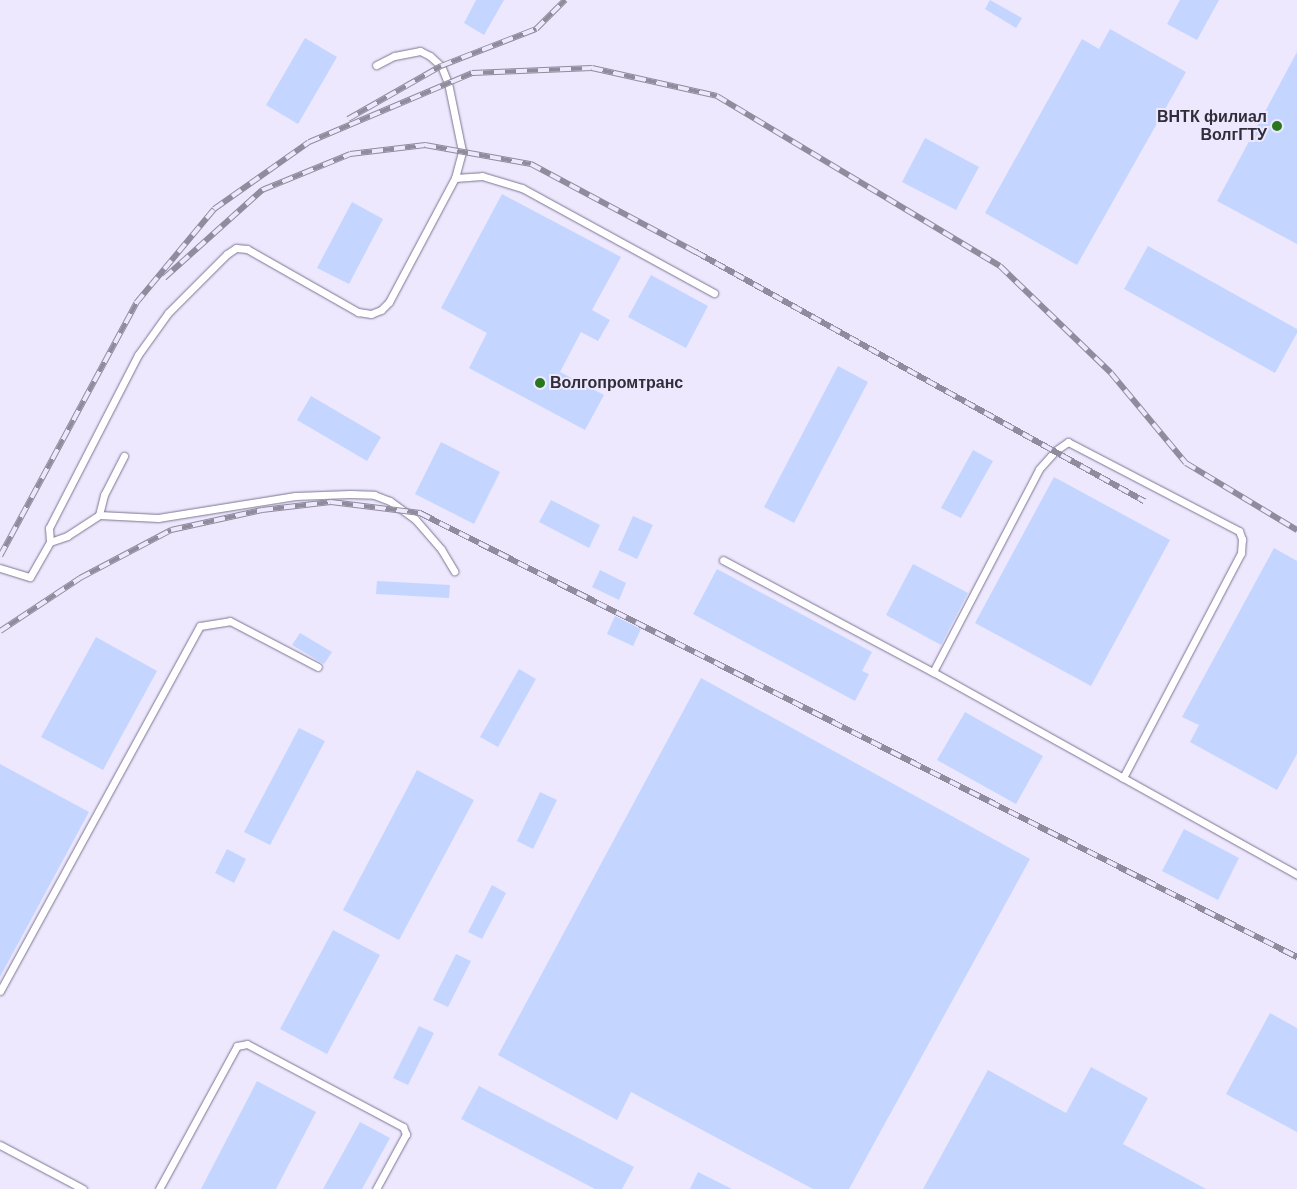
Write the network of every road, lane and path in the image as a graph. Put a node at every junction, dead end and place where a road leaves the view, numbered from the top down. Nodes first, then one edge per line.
1 (376, 65) dead end
2 (455, 178) junction
3 (714, 293) dead end
4 (124, 456) dead end
5 (99, 515) junction
6 (50, 542) junction
7 (723, 560) dead end
8 (0, 568) edge
9 (454, 571) dead end
10 (318, 666) dead end
11 (933, 672) junction
12 (1123, 778) junction
13 (1297, 875) edge
14 (0, 990) edge
15 (0, 1145) edge
16 (83, 1189) edge
17 (159, 1189) edge
18 (376, 1189) edge

1 - 2 lane
2 - 3 lane
2 - 6 lane
4 - 5 lane
5 - 6 lane
5 - 9 lane
6 - 8 lane
7 - 11 lane
10 - 14 lane
11 - 12 lane
11 - 12 lane
12 - 13 lane
15 - 16 lane
17 - 18 lane

